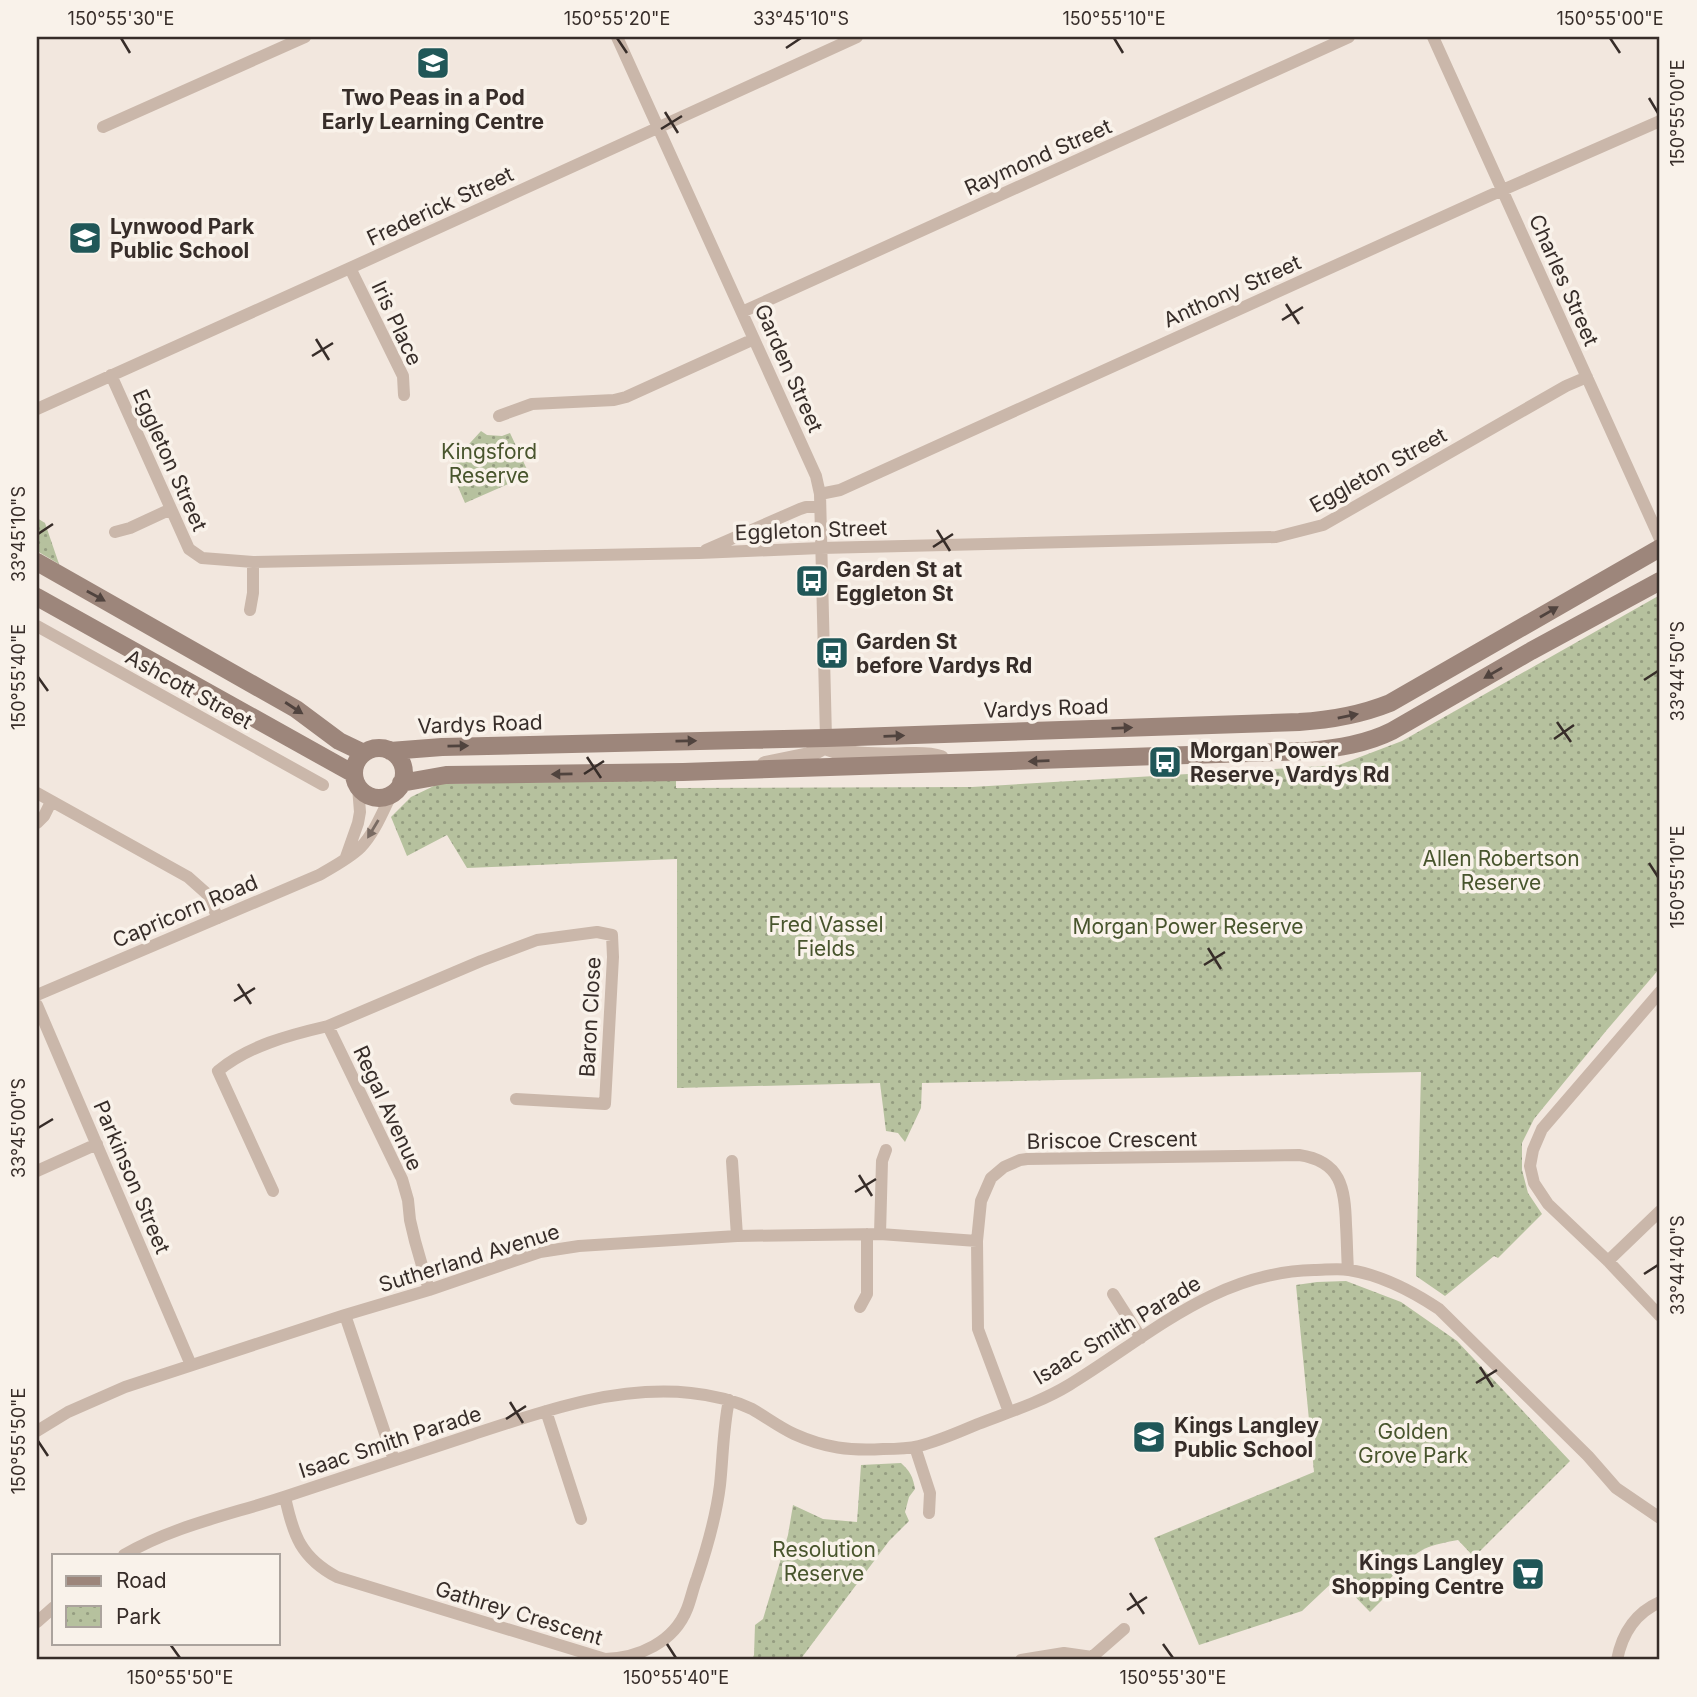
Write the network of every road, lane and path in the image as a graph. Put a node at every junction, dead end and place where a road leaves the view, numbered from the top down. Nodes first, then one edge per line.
1 (305, 37) edge
2 (617, 37) edge
3 (857, 37) edge
4 (1349, 37) edge
5 (1433, 37) edge
6 (1660, 121) edge
7 (103, 127) dead end
8 (658, 128) junction
9 (1503, 190) junction
10 (350, 268) junction
11 (743, 312) junction
12 (754, 340) junction
13 (111, 375) junction
14 (1587, 377) junction
15 (404, 395) dead end
16 (37, 409) edge
17 (499, 416) dead end
18 (819, 500) junction
19 (171, 509) junction
20 (115, 532) dead end
21 (1660, 539) edge
22 (821, 548) junction
23 (1660, 548) edge
24 (699, 553) junction
25 (37, 562) edge
26 (253, 562) junction
27 (1660, 581) edge
28 (37, 597) edge
29 (250, 611) dead end
30 (37, 626) edge
31 (826, 738) junction
32 (390, 751) junction
33 (364, 753) junction
34 (953, 763) junction
35 (739, 770) junction
36 (356, 780) junction
37 (323, 785) dead end
38 (397, 788) junction
39 (37, 793) edge
40 (51, 802) junction
41 (37, 823) edge
42 (346, 858) junction
43 (218, 918) junction
44 (1660, 992) edge
45 (37, 995) edge
46 (37, 1005) edge
47 (327, 1026) junction
48 (516, 1099) dead end
49 (97, 1144) junction
50 (886, 1150) dead end
51 (732, 1161) dead end
52 (37, 1171) edge
53 (273, 1191) dead end
54 (1660, 1211) edge
55 (873, 1234) junction
56 (737, 1236) junction
57 (977, 1241) junction
58 (1608, 1261) junction
59 (1348, 1270) junction
60 (429, 1290) junction
61 (1113, 1294) dead end
62 (860, 1307) dead end
63 (345, 1315) junction
64 (1660, 1316) edge
65 (1141, 1338) junction
66 (191, 1365) junction
67 (729, 1400) junction
68 (546, 1410) junction
69 (1009, 1412) junction
70 (37, 1431) edge
71 (915, 1447) junction
72 (394, 1460) junction
73 (285, 1497) junction
74 (929, 1513) dead end
75 (1660, 1518) edge
76 (581, 1520) dead end
77 (126, 1554) edge
78 (1660, 1602) edge
79 (52, 1609) edge
80 (37, 1622) edge
81 (1124, 1629) dead end
82 (1093, 1659) edge
83 (1021, 1660) edge
84 (1617, 1660) edge

1 - 7 street
2 - 8 street, Garden Street
3 - 8 street, Frederick Street
4 - 11 street, Raymond Street
5 - 9 street, Charles Street
6 - 9 street, Anthony Street
8 - 10 street, Frederick Street
8 - 11 street, Garden Street
9 - 14 street, Charles Street
9 - 18 street, Anthony Street
10 - 13 street, Frederick Street
10 - 15 street, Iris Place
11 - 12 street, Garden Street
12 - 17 street
12 - 18 street, Garden Street
13 - 16 street, Frederick Street
13 - 19 street, Eggleton Street
14 - 21 street, Charles Street
14 - 22 street, Eggleton Street
18 - 22 street, Garden Street
18 - 24 street, Anthony Street
19 - 20 street
19 - 26 street, Eggleton Street
22 - 24 street, Eggleton Street
22 - 31 street, Garden Street
31 -> 23 main road, Vardys Road
24 - 26 street, Eggleton Street
25 -> 33 main road
26 - 29 street
27 -> 34 main road
28 - 36 main road
30 - 37 street, Ashcott Street
32 -> 31 main road, Vardys Road
31 - 34 street
31 - 35 street
32 - 33 main road
32 - 38 main road
33 - 36 main road
34 - 35 main road
35 -> 38 main road
36 - 38 main road
36 - 42 street
38 -> 42 street, Capricorn Road
39 - 40 street
40 - 41 street
40 - 43 street
42 - 43 street, Capricorn Road
43 - 45 street, Capricorn Road
44 - 58 street
46 - 49 street, Parkinson Street
47 - 48 street, Baron Close
47 - 53 street
47 - 60 street, Regal Avenue
49 - 52 street
49 - 66 street, Parkinson Street
50 - 55 street
51 - 56 street
54 - 58 street
55 - 56 street, Sutherland Avenue
55 - 57 street, Sutherland Avenue
55 - 62 street
56 - 60 street, Sutherland Avenue
57 - 59 street, Briscoe Crescent
57 - 69 street, Briscoe Crescent
58 - 64 street
59 - 65 street, Isaac Smith Parade
59 - 75 street, Isaac Smith Parade
60 - 63 street, Sutherland Avenue
61 - 65 street
63 - 66 street, Sutherland Avenue
63 - 72 street
65 - 69 street, Isaac Smith Parade
66 - 70 street, Sutherland Avenue
67 - 68 street, Isaac Smith Parade
67 - 71 street, Isaac Smith Parade
67 - 73 street, Gathrey Crescent
68 - 72 street, Isaac Smith Parade
68 - 76 street
69 - 71 street, Isaac Smith Parade
71 - 74 street
72 - 73 street, Isaac Smith Parade
73 - 77 street, Isaac Smith Parade
78 - 84 street
79 - 80 street
81 - 82 street
82 - 83 street

